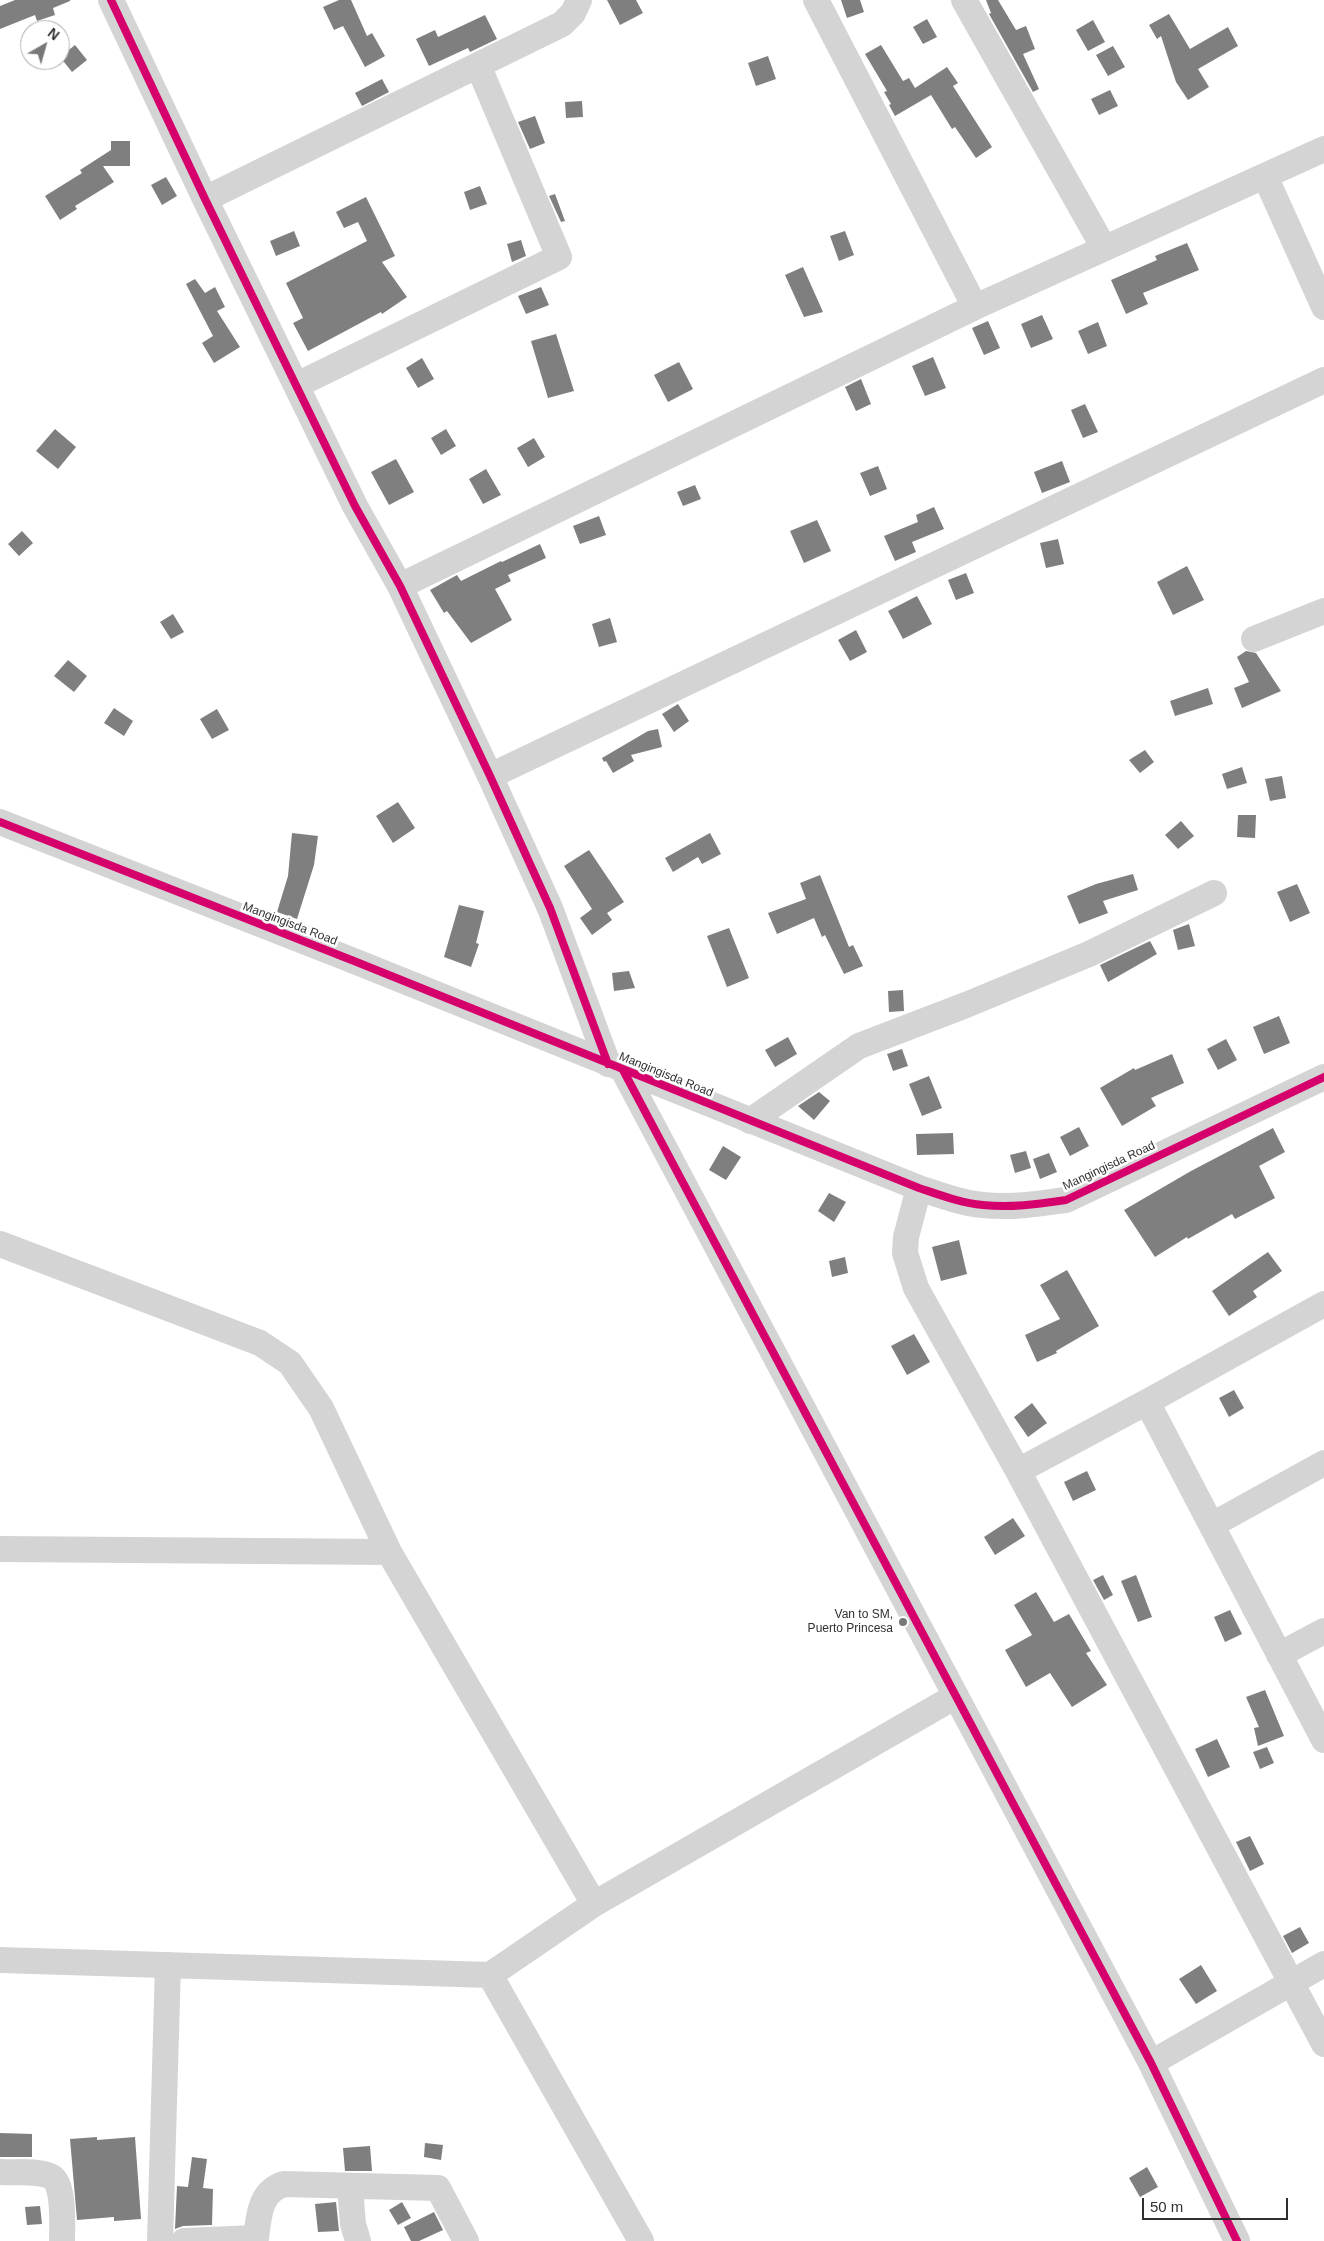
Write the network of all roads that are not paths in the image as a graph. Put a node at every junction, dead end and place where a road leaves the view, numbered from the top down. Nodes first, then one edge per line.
1 (110, 0) edge
2 (579, 0) edge
3 (816, 0) edge
4 (964, 0) edge
5 (478, 65) junction
6 (1324, 148) edge
7 (1265, 176) junction
8 (204, 198) junction
9 (1104, 248) junction
10 (975, 307) junction
11 (1324, 307) edge
12 (1324, 380) edge
13 (297, 385) junction
14 (400, 586) junction
15 (1324, 611) edge
16 (1254, 639) dead end
17 (490, 776) junction
18 (0, 822) edge
19 (1214, 893) dead end
20 (616, 1067) junction
21 (1324, 1077) edge
22 (750, 1121) junction
23 (919, 1188) junction
24 (0, 1244) edge
25 (1324, 1304) edge
26 (1147, 1402) junction
27 (1324, 1464) edge
28 (1018, 1471) junction
29 (1212, 1525) junction
30 (0, 1549) edge
31 (389, 1552) junction
32 (1324, 1631) edge
33 (1279, 1655) junction
34 (956, 1696) junction
35 (1324, 1740) edge
36 (594, 1904) junction
37 (0, 1960) edge
38 (1324, 1964) edge
39 (168, 1965) junction
40 (490, 1975) junction
41 (1291, 1982) junction
42 (1324, 2044) edge
43 (1151, 2063) junction
44 (0, 2172) edge
45 (350, 2187) junction
46 (256, 2240) edge
47 (62, 2241) edge
48 (160, 2241) edge
49 (184, 2241) edge
50 (358, 2241) edge
51 (466, 2241) edge
52 (640, 2241) edge
53 (1237, 2241) edge

1 - 8 street
2 - 5 street
3 - 10 street
4 - 9 street
5 - 8 street
5 - 13 street
6 - 7 street
7 - 9 street
7 - 11 street
8 - 13 street
9 - 10 street
10 - 14 street
12 - 17 street
13 - 14 street
14 - 17 street
15 - 16 street
17 - 20 street
18 - 20 street, Mangingisda Road
19 - 22 street
20 - 22 street, Mangingisda Road
20 - 34 street
21 - 23 street, Mangingisda Road
22 - 23 street, Mangingisda Road
23 - 28 street
24 - 31 street
25 - 26 street
26 - 28 street
26 - 29 street
27 - 29 street
28 - 41 street
29 - 33 street
30 - 31 street
31 - 36 street
32 - 33 street
33 - 35 street
34 - 36 street
34 - 43 street
36 - 40 street
37 - 39 street
38 - 41 street
39 - 40 street
39 - 48 street
40 - 52 street
41 - 42 street
41 - 43 street
43 - 53 street
44 - 47 street
45 - 46 street
45 - 50 street
45 - 51 street
46 - 49 street

